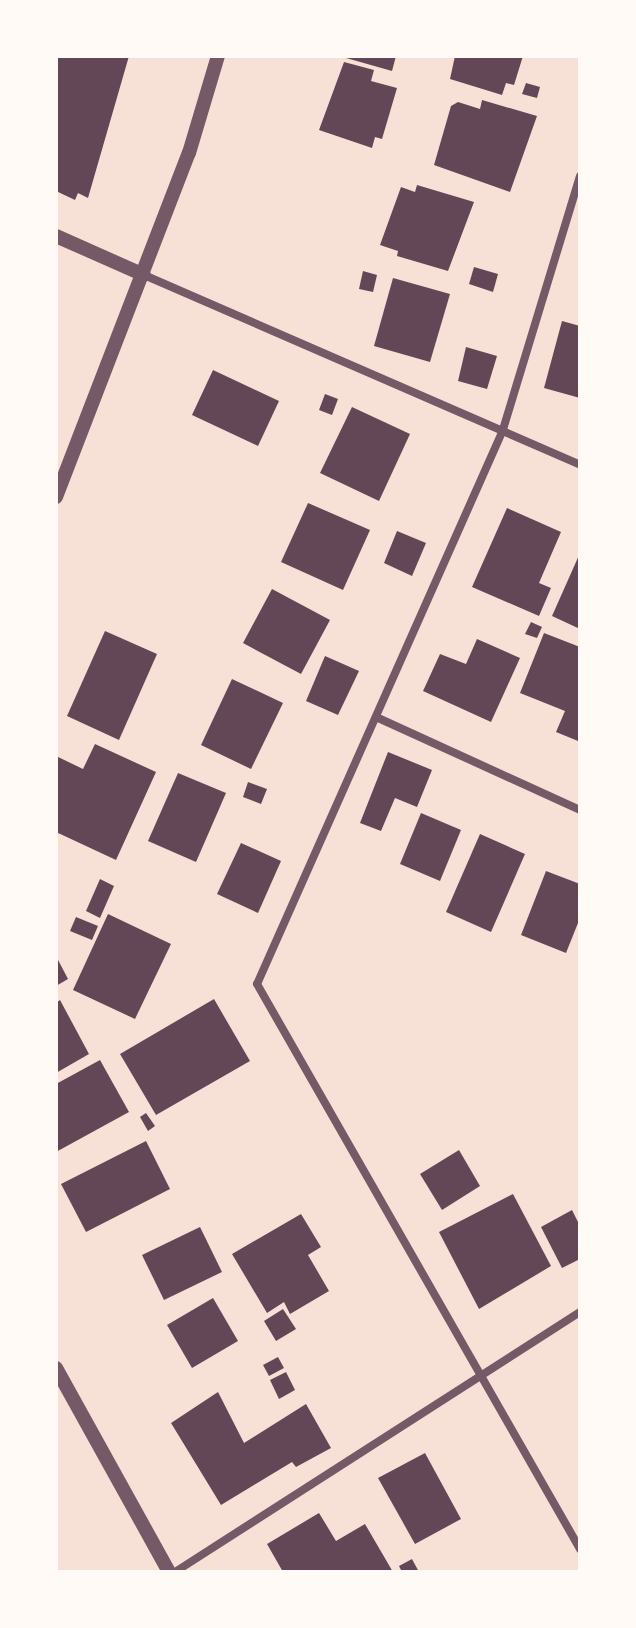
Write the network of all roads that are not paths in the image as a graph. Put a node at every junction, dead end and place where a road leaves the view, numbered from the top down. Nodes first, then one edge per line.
1 (218, 56) edge
2 (580, 176) edge
3 (56, 236) edge
4 (144, 275) junction
5 (503, 430) junction
6 (580, 465) edge
7 (56, 497) edge
8 (376, 717) junction
9 (580, 810) edge
10 (580, 1312) edge
11 (56, 1368) edge
12 (480, 1374) junction
13 (580, 1549) edge
14 (169, 1572) edge
15 (175, 1572) edge

1 - 4 street
2 - 5 street
3 - 4 street
4 - 5 street
4 - 7 street
5 - 6 street
5 - 8 street
8 - 9 street
8 - 12 street
10 - 12 street
11 - 14 street
12 - 13 street
12 - 15 street

